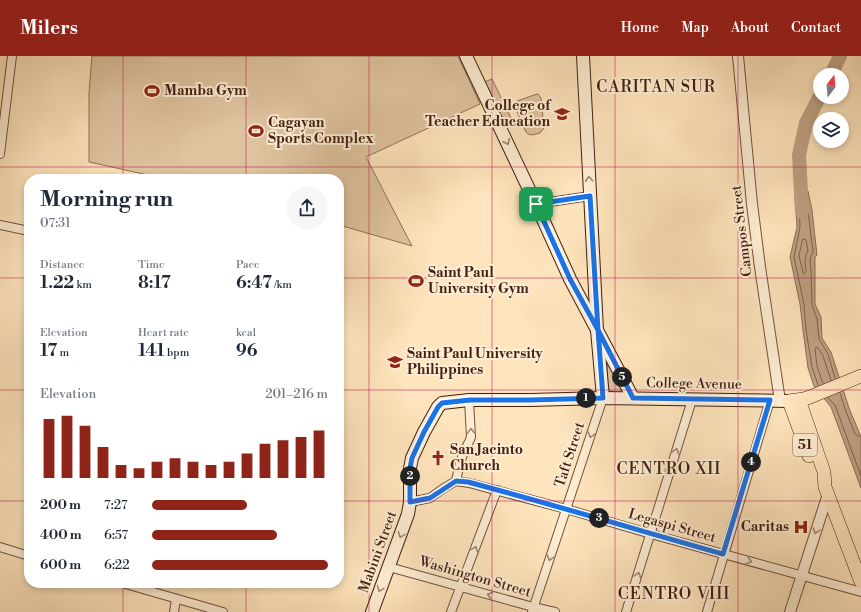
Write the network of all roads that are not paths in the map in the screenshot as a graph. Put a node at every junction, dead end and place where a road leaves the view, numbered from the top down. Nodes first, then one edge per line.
1 (12, 56) edge
2 (466, 56) edge
3 (583, 56) edge
4 (738, 56) edge
5 (1, 141) edge
6 (0, 154) edge
7 (590, 196) junction
8 (536, 204) junction
9 (0, 225) edge
10 (24, 230) edge
11 (598, 330) junction
12 (859, 377) edge
13 (603, 398) junction
14 (633, 398) junction
15 (470, 400) junction
16 (692, 400) junction
17 (790, 400) junction
18 (456, 481) junction
19 (497, 490) junction
20 (827, 490) junction
21 (410, 502) junction
22 (566, 509) junction
23 (651, 534) junction
24 (0, 547) edge
25 (24, 554) edge
26 (723, 554) junction
27 (389, 567) junction
28 (802, 576) junction
29 (861, 582) edge
30 (461, 586) junction
31 (139, 588) edge
32 (861, 592) edge
33 (176, 599) junction
34 (533, 609) edge
35 (174, 612) edge
36 (224, 612) edge
37 (372, 612) edge
38 (452, 612) edge
39 (555, 612) edge
40 (626, 612) edge
41 (706, 612) edge
42 (790, 612) edge

1 - 5 street
2 -> 8 main road
7 -> 3 main road
4 - 17 street, Campos Street
5 - 6 street
7 - 8 street
7 - 11 main road
8 - 11 main road
9 - 10 street
11 - 13 main road
11 - 14 main road
12 - 17 main road
13 - 14 main road, College Avenue
13 - 15 main road, College Avenue
13 -> 22 street, Taft Street
14 - 16 main road, College Avenue
18 -> 15 street
15 - 21 main road, College Avenue
16 - 17 main road, College Avenue
23 -> 16 street
17 - 20 main road, 51
17 - 26 street
18 - 19 street, Legaspi Street
18 - 21 street
19 - 22 street, Legaspi Street
30 -> 19 street
20 -> 28 street
20 - 29 main road, 51
21 -> 27 main road, Mabini Street
22 - 23 street, Legaspi Street
22 -> 34 street, Taft Street
23 - 26 street, Legaspi Street
40 -> 23 street
24 - 25 street
26 -> 28 street, Legaspi Street
26 - 41 street
27 - 30 street, Washington Street
27 -> 37 main road, Mabini Street
28 - 32 street, Legaspi Street
28 - 42 street
34 -> 30 street, Washington Street
30 - 38 street
31 - 33 street
33 - 35 street
33 - 36 street
34 - 39 street, Washington Street

